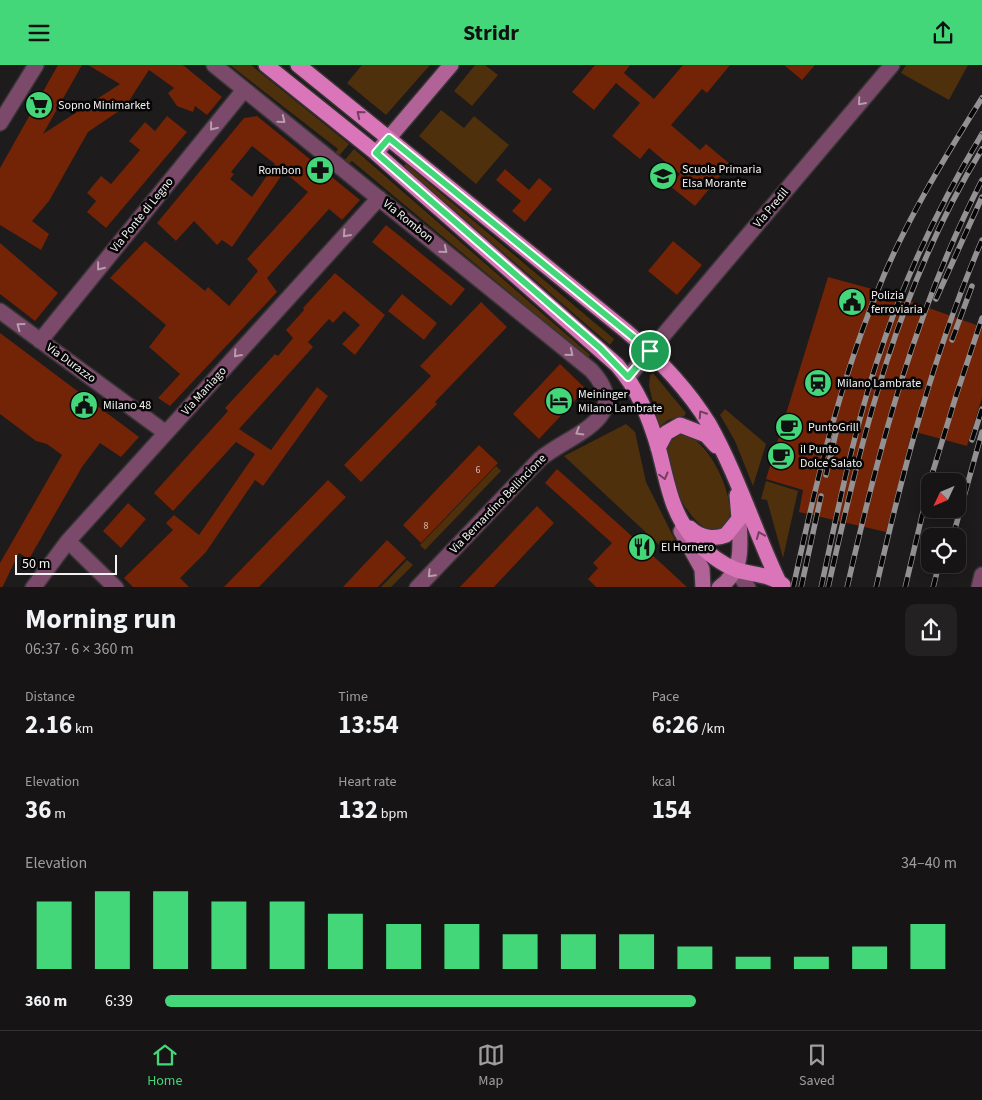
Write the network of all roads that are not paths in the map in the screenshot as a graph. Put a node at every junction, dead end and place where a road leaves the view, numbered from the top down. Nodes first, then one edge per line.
1 (36, 65) edge
2 (214, 65) edge
3 (266, 65) edge
4 (298, 65) edge
5 (451, 65) edge
6 (892, 65) edge
7 (244, 89) junction
8 (0, 123) edge
9 (389, 138) junction
10 (376, 153) junction
11 (379, 198) junction
12 (0, 311) edge
13 (40, 341) junction
14 (650, 351) junction
15 (628, 377) junction
16 (600, 380) joint
17 (166, 433) junction
18 (658, 448) junction
19 (725, 456) junction
20 (733, 473) junction
21 (676, 510) junction
22 (739, 519) junction
23 (68, 541) junction
24 (737, 569) junction
25 (982, 575) edge
26 (33, 587) edge
27 (116, 587) edge
28 (418, 587) edge
29 (703, 587) edge
30 (719, 587) edge
31 (748, 587) edge
32 (979, 587) edge

1 - 8 street
2 - 7 street, Via Rombon
3 - 10 main road
9 -> 4 main road
5 - 9 street
6 -> 14 street, Via Predil
7 -> 11 street, Via Rombon
7 -> 13 street, Via Ponte di Legno
9 - 10 street
9 - 14 main road
10 - 15 main road
11 -> 16 street, Via Rombon
11 -> 17 street, Via Maniago
13 -> 12 street, Via Durazzo
13 - 17 street, Via Durazzo
14 - 15 street, Via Predil
19 -> 14 main road
15 - 18 main road
16 -> 28 street, Via Bernardino Bellincione
17 - 23 street, Via Maniago
18 - 19 main road
18 -> 21 main road
19 - 20 main road
20 - 22 main road
24 -> 20 main road
21 - 22 main road
21 - 24 main road
21 - 29 street
22 - 24 street
23 - 26 street, Via Maniago
23 - 27 street
24 - 30 street
24 - 31 street
25 - 32 street

